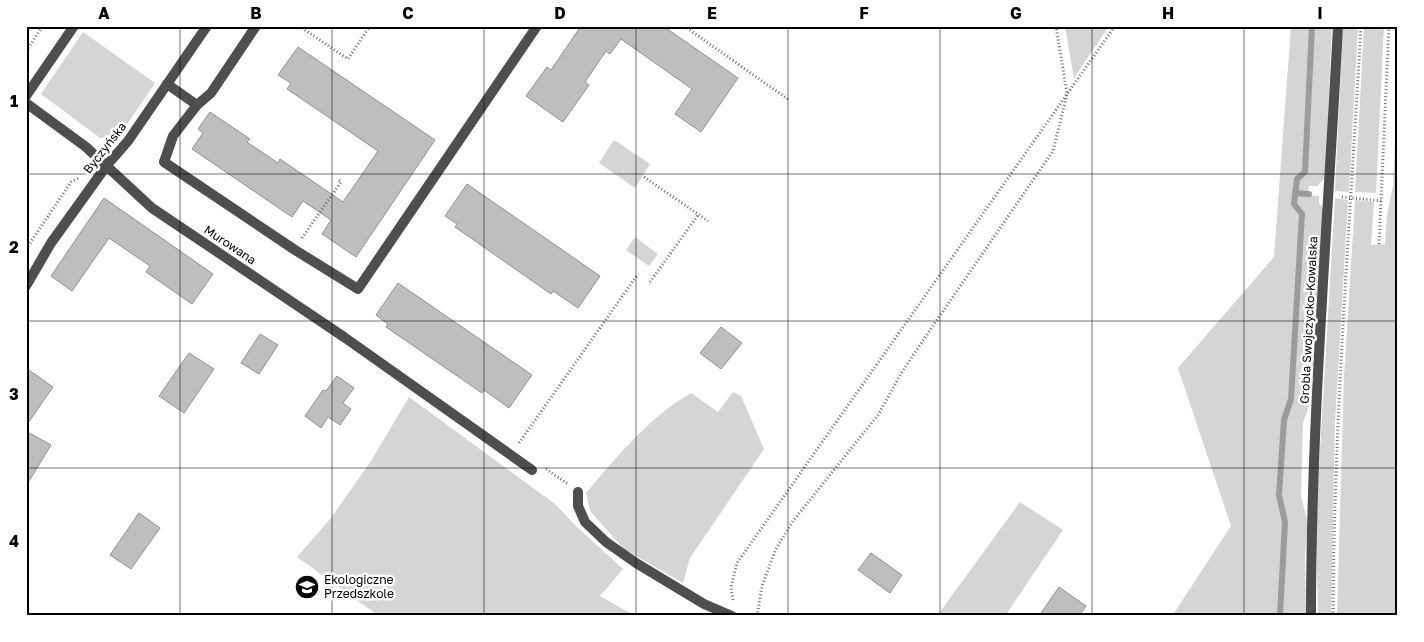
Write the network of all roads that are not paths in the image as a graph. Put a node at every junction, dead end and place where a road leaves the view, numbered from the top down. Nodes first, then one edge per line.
1 (74, 26) edge
2 (207, 26) edge
3 (256, 26) edge
4 (537, 26) edge
5 (1338, 26) edge
6 (167, 84) junction
7 (26, 96) edge
8 (26, 103) edge
9 (197, 105) junction
10 (107, 166) junction
11 (26, 286) edge
12 (532, 470) road end
13 (578, 492) road end
14 (733, 611) edge
15 (1311, 616) edge

1 - 7 street
2 - 6 street, Byczyńska
3 - 9 street
4 - 9 street
5 - 15 street, Grobla Swojczycko-Kowalska
6 - 9 street
6 - 10 street, Byczyńska
8 - 10 street, Murowana
10 - 11 street, Byczyńska
10 - 12 street, Murowana
13 - 14 street

